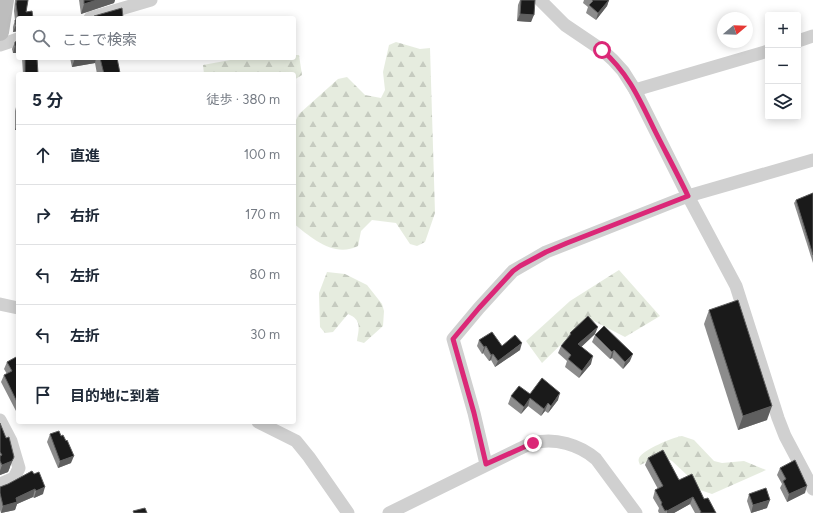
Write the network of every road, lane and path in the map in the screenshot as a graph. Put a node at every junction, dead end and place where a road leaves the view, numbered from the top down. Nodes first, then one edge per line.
1 (5, 0) edge
2 (151, 0) edge
3 (540, 0) edge
4 (97, 16) edge
5 (0, 32) edge
6 (813, 36) edge
7 (16, 40) edge
8 (801, 40) edge
9 (0, 45) edge
10 (765, 52) edge
11 (635, 90) junction
12 (813, 160) edge
13 (688, 196) junction
14 (0, 304) edge
15 (16, 308) edge
16 (0, 420) edge
17 (262, 424) edge
18 (486, 464) junction
19 (0, 484) edge
20 (813, 489) edge
21 (348, 513) edge
22 (389, 513) edge
23 (636, 513) edge

1 - 5 main road
2 - 4 street
3 - 11 street
6 - 8 street
7 - 9 street
10 - 11 street
11 - 13 street
12 - 13 street
13 - 18 street
13 - 20 street
14 - 15 street
16 - 19 street
17 - 21 street
18 - 22 street
18 - 23 street

